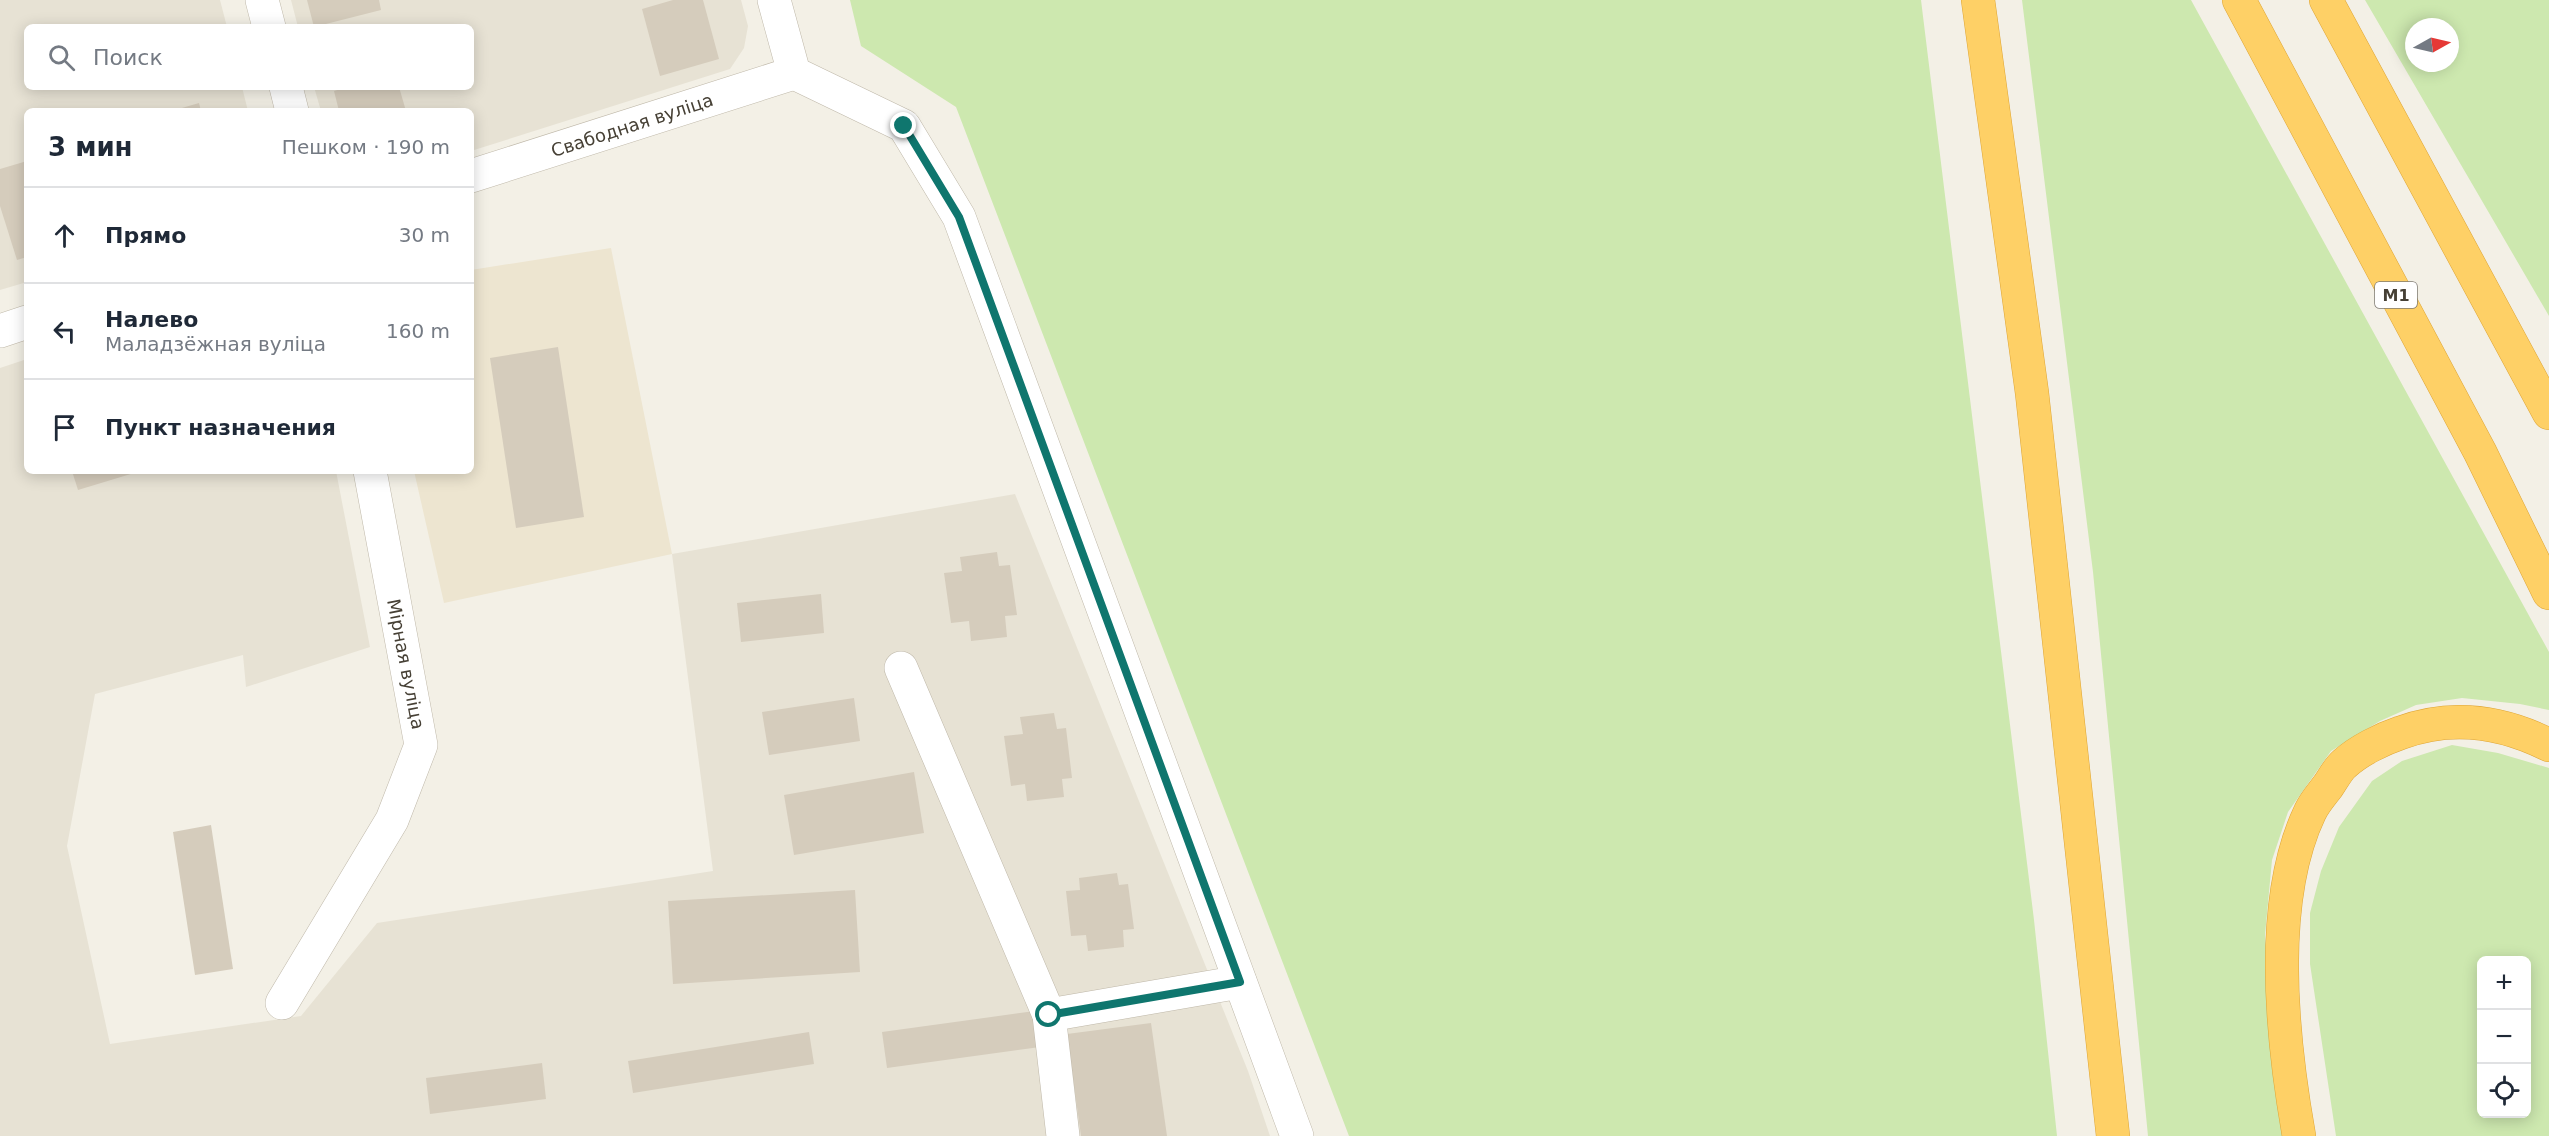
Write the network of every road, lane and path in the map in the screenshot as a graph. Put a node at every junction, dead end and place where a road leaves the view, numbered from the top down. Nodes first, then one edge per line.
1 (261, 0) edge
2 (774, 0) edge
3 (1978, 0) edge
4 (2239, 0) edge
5 (2326, 0) edge
6 (268, 24) edge
7 (794, 73) junction
8 (286, 90) edge
9 (291, 108) edge
10 (474, 175) edge
11 (24, 323) edge
12 (0, 331) edge
13 (2549, 412) edge
14 (371, 474) edge
15 (2549, 593) edge
16 (901, 668) dead end
17 (2549, 745) edge
18 (1240, 982) junction
19 (282, 1004) dead end
20 (1049, 1015) junction
21 (1063, 1136) edge
22 (1297, 1136) edge
23 (2113, 1136) edge
24 (2299, 1136) edge

1 - 6 street
2 - 7 street
3 - 23 highway
4 - 15 highway, М1
5 - 13 highway
7 - 10 street, Свабодная вуліца
7 - 18 street
8 - 9 street
11 - 12 street
14 - 19 street, Мірная вуліца
16 - 20 street
17 - 24 highway
18 - 20 street
18 - 22 street
20 - 21 street

